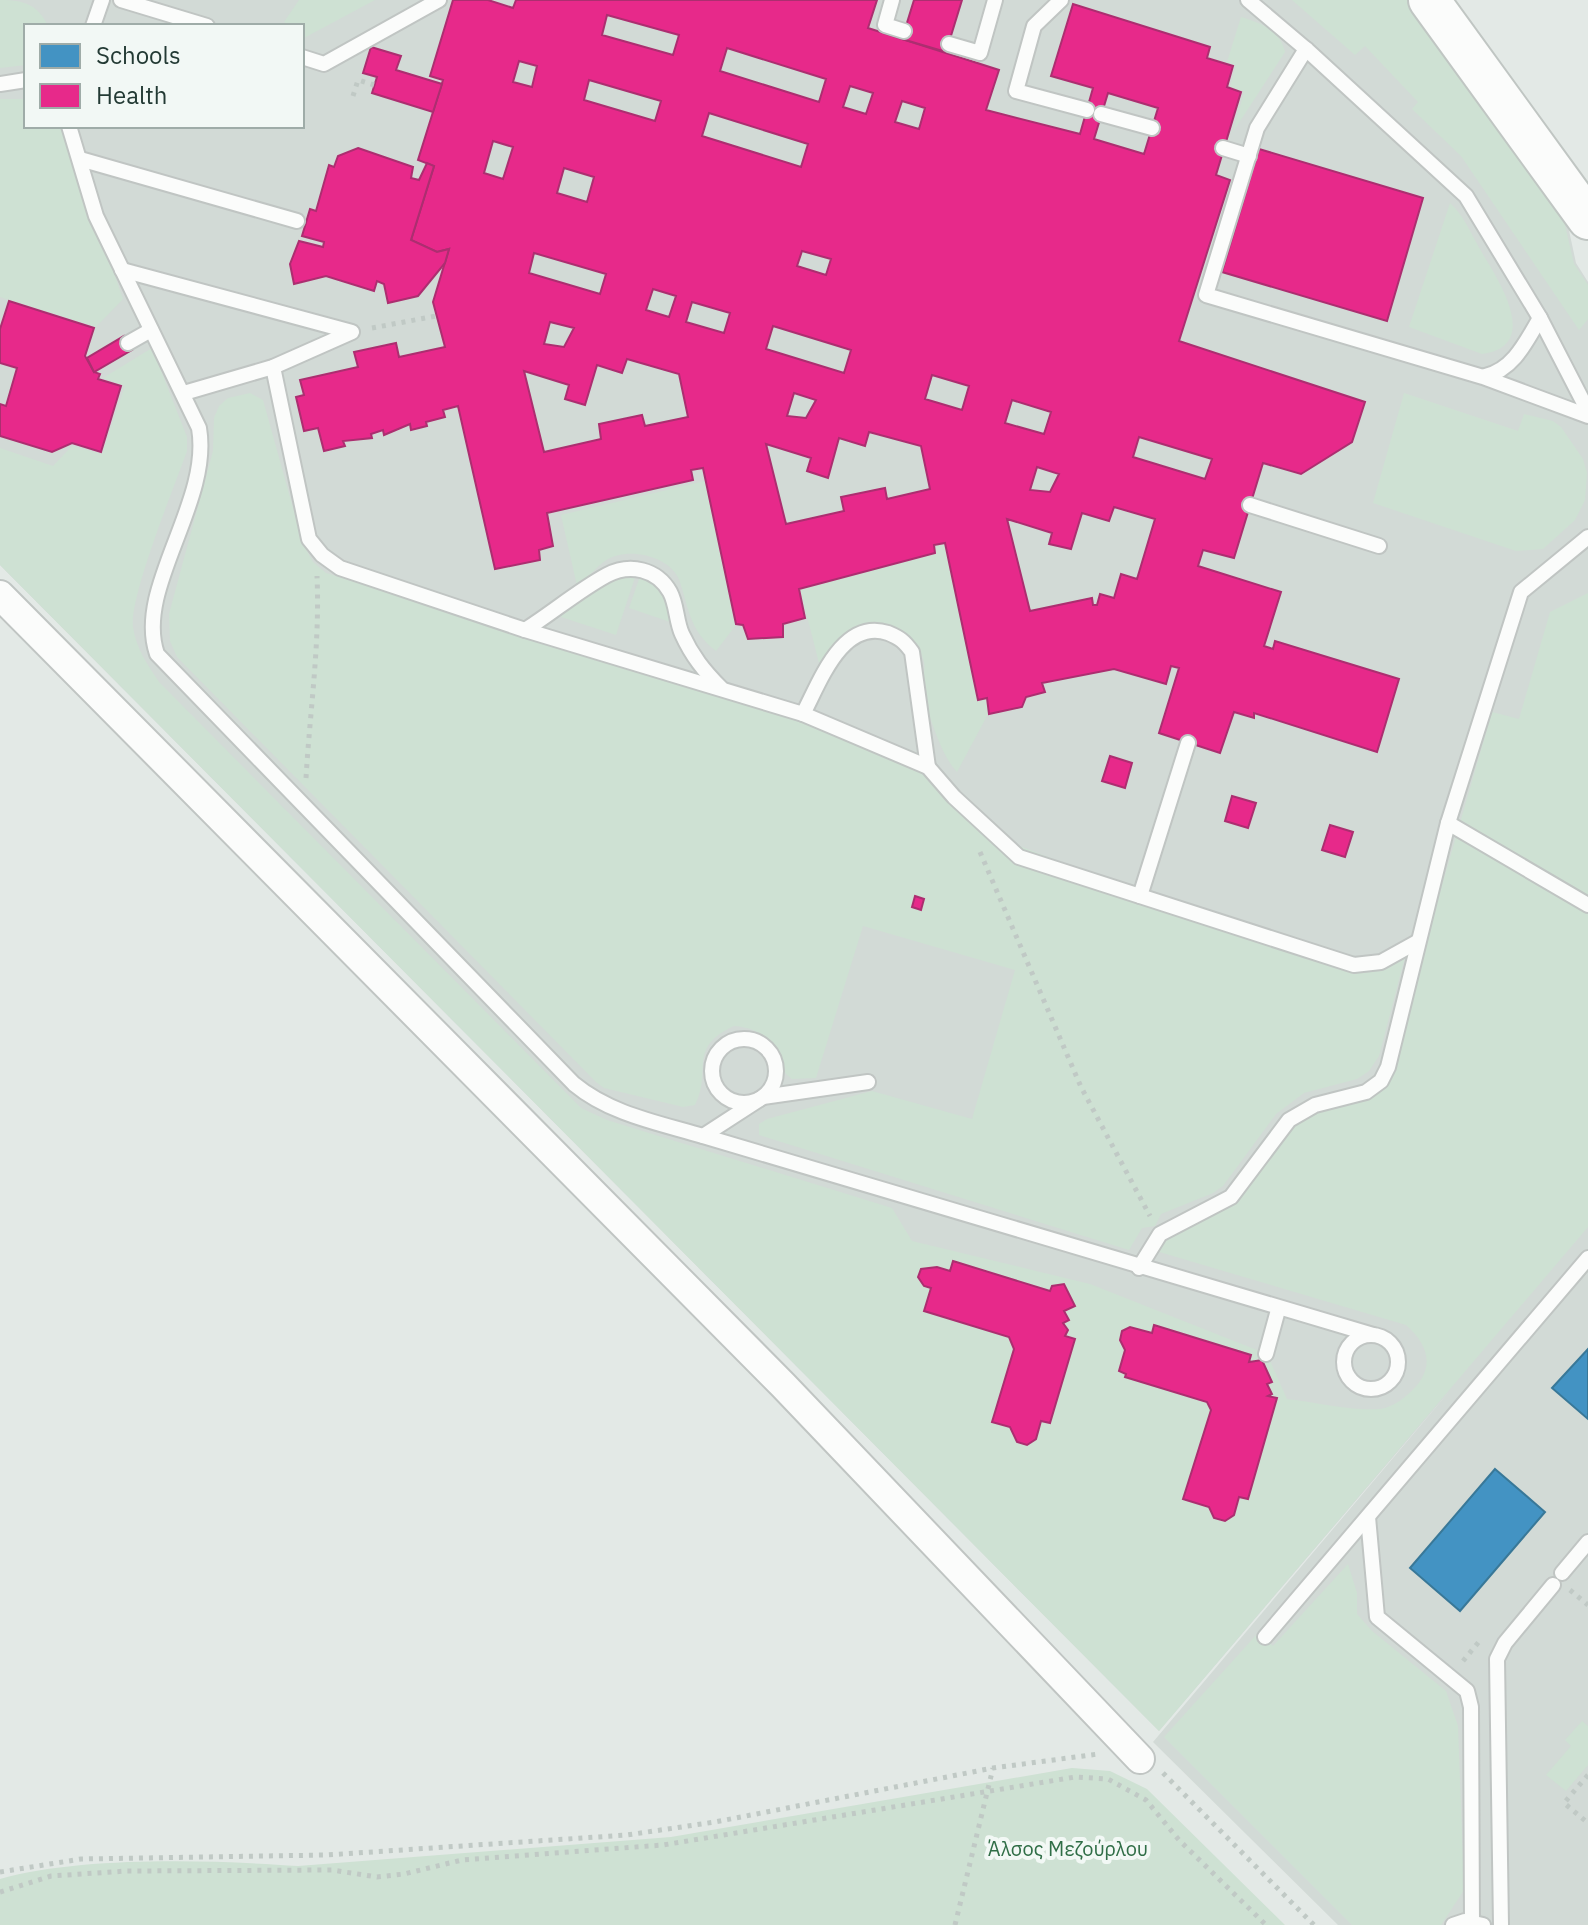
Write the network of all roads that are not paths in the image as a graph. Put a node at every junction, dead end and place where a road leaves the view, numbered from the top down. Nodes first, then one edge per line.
1 (102, 0) edge
2 (121, 0) edge
3 (439, 0) edge
4 (892, 0) edge
5 (995, 0) edge
6 (1061, 0) edge
7 (1248, 0) edge
8 (1429, 0) edge
9 (94, 24) edge
10 (200, 24) edge
11 (904, 31) dead end
12 (949, 44) dead end
13 (1306, 49) junction
14 (304, 58) edge
15 (24, 80) edge
16 (0, 84) edge
17 (70, 128) edge
18 (1152, 128) dead end
19 (1223, 148) dead end
20 (1249, 156) junction
21 (80, 159) junction
22 (1588, 219) edge
23 (297, 221) dead end
24 (122, 270) junction
25 (1540, 318) junction
26 (151, 330) junction
27 (128, 343) dead end
28 (273, 367) junction
29 (1483, 377) junction
30 (184, 393) junction
31 (1588, 413) edge
32 (1250, 505) dead end
33 (1588, 537) edge
34 (1379, 546) dead end
35 (0, 595) edge
36 (525, 630) junction
37 (725, 692) junction
38 (803, 714) junction
39 (1188, 743) dead end
40 (928, 767) junction
41 (1448, 823) junction
42 (1140, 896) junction
43 (1588, 905) edge
44 (1417, 942) junction
45 (868, 1082) dead end
46 (763, 1097) junction
47 (703, 1136) junction
48 (1588, 1258) edge
49 (1139, 1268) junction
50 (1278, 1310) junction
51 (1373, 1335) dead end
52 (1266, 1354) dead end
53 (1368, 1517) junction
54 (1588, 1542) edge
55 (1265, 1637) dead end
56 (1140, 1759) road end
57 (1478, 1923) edge
58 (1453, 1925) edge
59 (1501, 1925) edge

1 - 9 lane
2 - 10 lane
3 - 14 lane
4 - 11 lane
5 - 12 lane
6 - 18 lane
7 - 13 lane
8 - 22 street
13 - 20 lane
13 - 25 lane
15 - 16 lane
17 - 21 lane
19 - 20 lane
20 - 29 lane
21 - 23 lane
21 - 24 lane
24 - 26 lane
24 - 28 lane
25 - 29 lane
25 - 31 lane
26 - 27 lane
26 - 30 lane
28 - 30 lane
28 - 36 lane
29 - 31 lane
30 - 47 lane
32 - 34 lane
33 - 41 lane
35 - 56 street
36 - 37 lane
36 - 37 lane
37 - 38 lane
38 - 40 lane
38 - 40 lane
39 - 42 lane
40 - 42 lane
41 - 43 lane
41 - 44 lane
42 - 44 lane
44 - 49 lane
45 - 46 lane
46 - 46 lane
46 - 47 lane
47 - 49 lane
48 - 53 lane
49 - 50 lane
50 - 51 lane
50 - 52 lane
53 - 55 lane
53 - 57 lane
54 - 59 lane
57 - 58 lane

